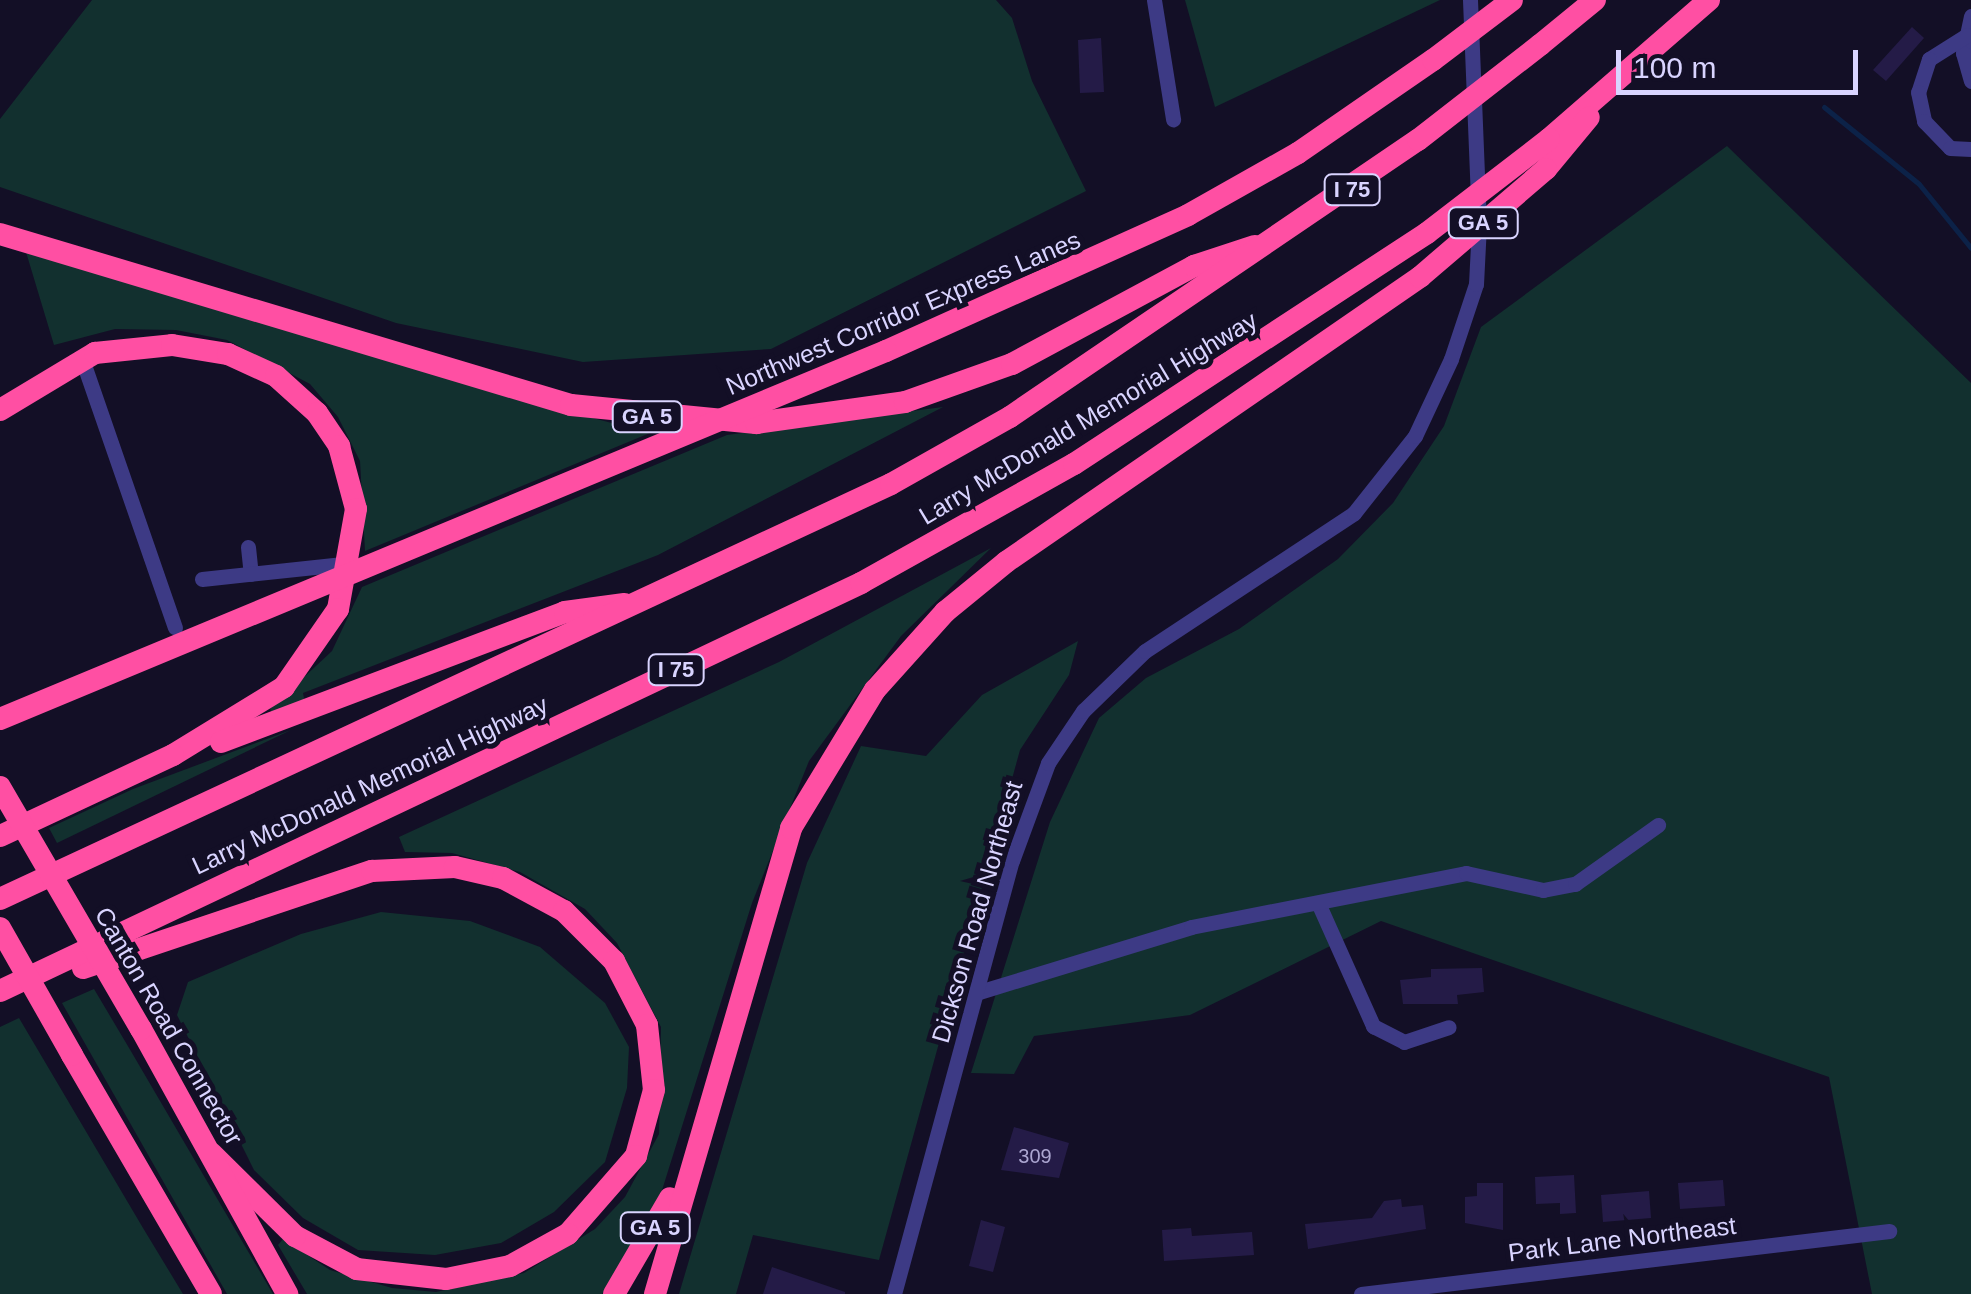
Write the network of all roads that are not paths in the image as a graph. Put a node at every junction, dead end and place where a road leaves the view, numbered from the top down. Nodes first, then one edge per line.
1 (1154, 0) edge
2 (1470, 0) edge
3 (1512, 0) edge
4 (1595, 0) edge
5 (1709, 0) edge
6 (1971, 16) edge
7 (1967, 35) junction
8 (1971, 81) edge
9 (1608, 89) junction
10 (1173, 119) dead end
11 (1971, 149) edge
12 (0, 234) edge
13 (1282, 237) junction
14 (82, 359) junction
15 (0, 410) edge
16 (248, 547) dead end
17 (352, 563) junction
18 (251, 574) junction
19 (202, 579) dead end
20 (652, 600) junction
21 (175, 628) dead end
22 (0, 719) edge
23 (139, 772) junction
24 (0, 788) edge
25 (1658, 824) dead end
26 (0, 836) edge
27 (0, 899) edge
28 (1319, 905) junction
29 (0, 928) edge
30 (0, 952) edge
31 (0, 991) edge
32 (979, 992) junction
33 (0, 999) edge
34 (54, 1022) junction
35 (1449, 1027) dead end
36 (212, 1154) junction
37 (690, 1158) junction
38 (1889, 1231) dead end
39 (211, 1294) edge
40 (288, 1294) edge
41 (614, 1294) edge
42 (655, 1294) edge
43 (894, 1294) edge
44 (1361, 1294) edge

1 - 10 street
2 - 32 street, Dickson Road Northeast
3 - 22 highway, Northwest Corridor Express Lanes, bridge
4 - 13 highway, Larry McDonald Memorial Highway / I 75, bridge
5 - 9 highway, Larry McDonald Memorial Highway / I 75
6 - 7 street
7 - 8 street
7 - 11 street
9 - 31 highway, Larry McDonald Memorial Highway / I 75, bridge
9 - 37 highway, GA 5, bridge
12 - 13 highway, GA 5
13 - 20 highway, Larry McDonald Memorial Highway / I 75
14 - 15 highway
14 - 17 highway
14 - 21 street
16 - 18 street
17 - 18 street
17 - 23 highway
18 - 19 street
20 - 23 highway
20 - 27 highway, Larry McDonald Memorial Highway / I 75
23 - 26 highway
24 - 36 highway, Canton Road Connector, bridge
25 - 28 street
28 - 32 street
28 - 35 street
29 - 34 highway, bridge
30 - 34 highway, bridge
32 - 43 street, Dickson Road Northeast
33 - 36 highway
34 - 39 highway, bridge
36 - 40 highway, Canton Road Connector
37 - 41 highway, GA 5
37 - 42 highway
38 - 44 street, Park Lane Northeast

